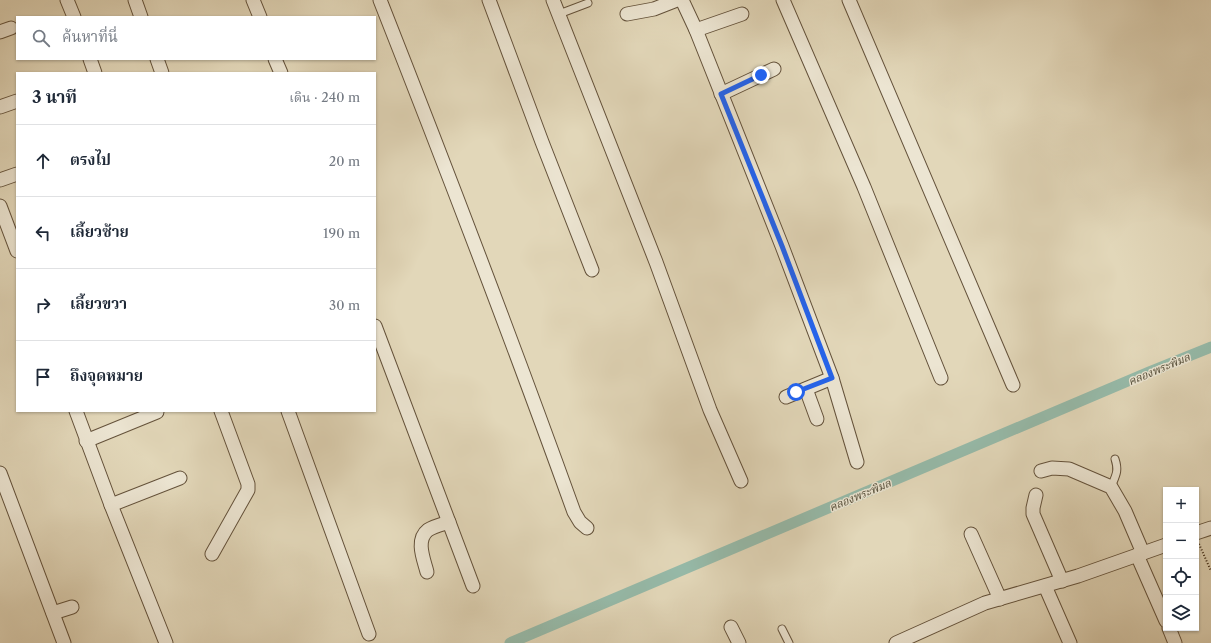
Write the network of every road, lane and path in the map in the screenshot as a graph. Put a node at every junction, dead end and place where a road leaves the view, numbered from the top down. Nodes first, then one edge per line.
1 (67, 0) edge
2 (135, 0) edge
3 (253, 0) edge
4 (380, 0) edge
5 (489, 0) edge
6 (553, 0) edge
7 (677, 0) edge
8 (682, 0) edge
9 (783, 0) edge
10 (849, 0) edge
11 (588, 3) dead end
12 (559, 14) junction
13 (627, 14) dead end
14 (742, 14) dead end
15 (74, 16) edge
16 (141, 16) edge
17 (260, 16) edge
18 (696, 30) junction
19 (90, 60) edge
20 (157, 60) edge
21 (276, 60) edge
22 (774, 69) dead end
23 (95, 72) edge
24 (162, 72) edge
25 (281, 72) edge
26 (721, 94) junction
27 (16, 101) edge
28 (0, 107) edge
29 (16, 174) edge
30 (0, 180) edge
31 (0, 206) edge
32 (16, 246) edge
33 (592, 270) dead end
34 (376, 329) edge
35 (832, 378) junction
36 (941, 378) dead end
37 (1013, 385) dead end
38 (806, 388) junction
39 (786, 396) dead end
40 (76, 412) edge
41 (157, 412) dead end
42 (221, 412) edge
43 (288, 412) edge
44 (817, 419) dead end
45 (86, 440) junction
46 (1115, 459) dead end
47 (857, 462) dead end
48 (1041, 471) dead end
49 (0, 473) edge
50 (180, 478) dead end
51 (741, 481) dead end
52 (1111, 487) junction
53 (1036, 494) dead end
54 (111, 505) junction
55 (449, 522) junction
56 (587, 528) dead end
57 (1211, 528) edge
58 (971, 534) dead end
59 (1199, 538) edge
60 (1199, 542) edge
61 (1163, 546) edge
62 (212, 554) dead end
63 (1140, 554) junction
64 (427, 572) dead end
65 (1211, 572) edge
66 (1062, 581) junction
67 (473, 586) dead end
68 (1045, 586) junction
69 (1000, 599) junction
70 (72, 607) dead end
71 (53, 613) junction
72 (1163, 613) edge
73 (731, 627) dead end
74 (782, 629) dead end
75 (1170, 631) edge
76 (369, 634) dead end
77 (64, 643) edge
78 (166, 643) edge
79 (739, 643) edge
80 (788, 643) edge
81 (896, 643) edge
82 (1070, 643) edge
83 (1175, 643) edge

1 - 15 street
2 - 16 street
3 - 17 street
4 - 56 street
5 - 33 street
6 - 12 street
7 - 13 street
8 - 18 street
9 - 36 street
10 - 37 street
11 - 12 lane
12 - 51 street
14 - 18 street
18 - 26 street
19 - 23 street
20 - 24 street
21 - 25 street
22 - 26 street
26 - 35 street
27 - 28 street
29 - 30 street
31 - 32 street
34 - 55 street
35 - 38 street
35 - 47 street
38 - 39 street
38 - 44 street
40 - 45 street
41 - 45 street
42 - 62 street
43 - 76 street
45 - 54 street
46 - 52 lane
48 - 52 street
49 - 71 street
50 - 54 street
52 - 63 street
53 - 66 street
54 - 78 street
55 - 64 street
55 - 67 street
57 - 59 street
58 - 69 street
60 - 65 path
61 - 63 street
63 - 66 street
63 - 72 street
66 - 68 street
68 - 69 street
68 - 82 street
69 - 81 street
70 - 71 street
71 - 77 street
73 - 79 street
74 - 80 lane
75 - 83 street

